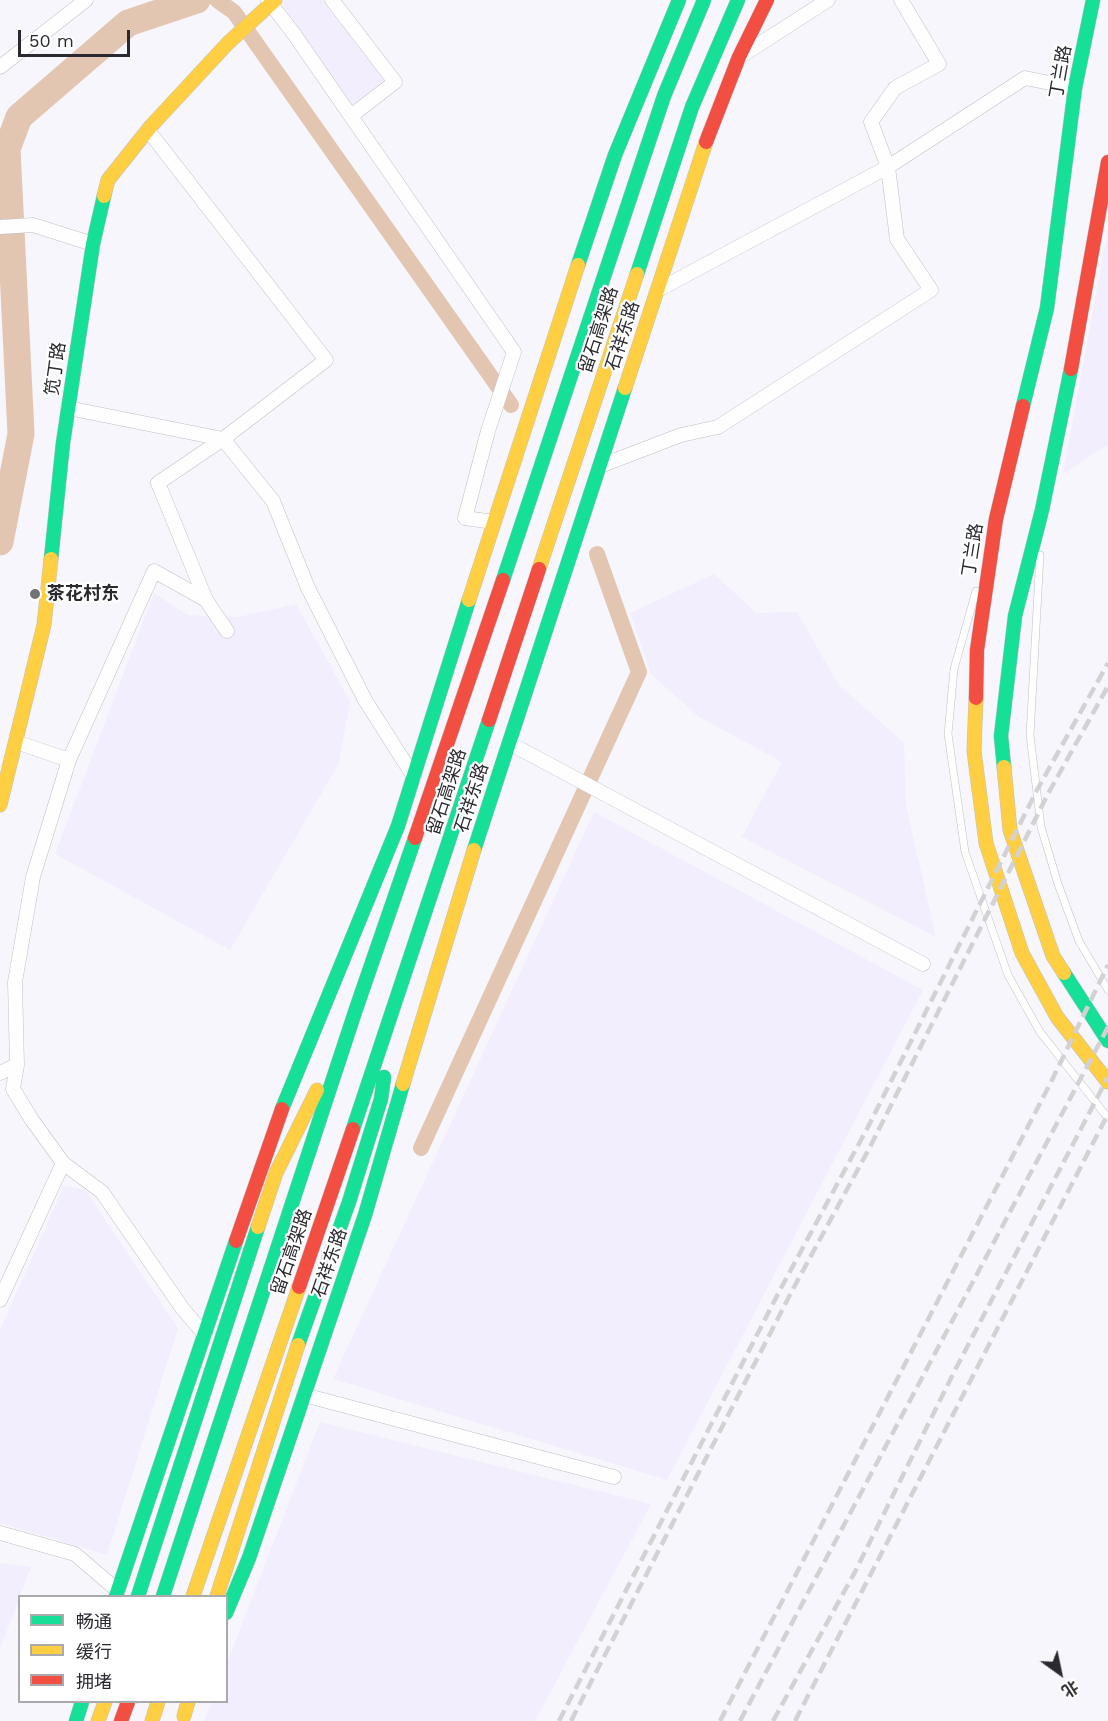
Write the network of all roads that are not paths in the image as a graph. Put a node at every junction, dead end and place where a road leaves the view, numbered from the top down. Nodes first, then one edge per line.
1 (86, 0) edge
2 (332, 0) edge
3 (679, 0) edge
4 (704, 0) edge
5 (738, 0) edge
6 (767, 0) edge
7 (828, 0) edge
8 (901, 0) edge
9 (1093, 0) edge
10 (271, 1) edge
11 (739, 57) junction
12 (0, 67) edge
13 (1075, 88) junction
14 (351, 116) junction
15 (148, 130) junction
16 (1108, 162) edge
17 (888, 167) junction
18 (0, 227) edge
19 (93, 244) junction
20 (658, 290) junction
21 (68, 408) junction
22 (223, 439) junction
23 (600, 466) junction
24 (1042, 510) junction
25 (996, 519) junction
26 (494, 522) junction
27 (206, 600) junction
28 (227, 631) dead end
29 (16, 742) junction
30 (509, 742) junction
31 (69, 760) junction
32 (414, 777) junction
33 (0, 805) edge
34 (923, 964) dead end
35 (1108, 990) edge
36 (395, 1006) junction
37 (356, 1009) junction
38 (1108, 1041) edge
39 (17, 1065) junction
40 (0, 1073) edge
41 (1108, 1082) edge
42 (1108, 1118) edge
43 (63, 1163) junction
44 (0, 1300) edge
45 (205, 1335) junction
46 (304, 1395) junction
47 (614, 1478) dead end
48 (0, 1533) edge
49 (117, 1594) edge
50 (138, 1595) edge
51 (163, 1595) edge
52 (193, 1595) edge
53 (217, 1595) edge
54 (228, 1608) edge
55 (81, 1703) edge
56 (104, 1703) edge
57 (127, 1703) edge
58 (157, 1703) edge
59 (188, 1703) edge
60 (183, 1718) edge
61 (76, 1721) edge
62 (98, 1721) edge
63 (121, 1721) edge
64 (152, 1721) edge

1 - 12 street
2 - 14 street
3 - 26 main road
4 - 37 main road, 留石高架路
5 - 36 main road, 留石高架路
6 - 11 main road, 石祥东路
7 - 11 street
8 - 17 street
9 - 13 main road, 丁兰路
10 - 14 street
10 - 15 main road, 笕丁路
11 - 20 main road, 石祥东路
13 - 17 street
13 - 25 main road, 丁兰路
14 - 26 street
15 - 19 main road, 笕丁路
15 - 22 street
16 - 24 main road
17 - 20 street
17 - 23 street
18 - 19 street
19 - 21 main road, 笕丁路
20 - 23 main road, 石祥东路
21 - 22 street
21 - 29 main road, 笕丁路
22 - 27 street
22 - 32 street
23 - 30 main road, 石祥东路
24 - 35 lane
24 - 38 main road
25 - 41 main road, 丁兰路
25 - 42 lane
26 - 32 main road
27 - 28 street
27 - 31 street
29 - 31 street
29 - 33 main road, 笕丁路
30 - 34 street
30 - 46 main road, 石祥东路
31 - 39 street
32 - 45 main road
36 - 52 main road, 留石高架路
36 - 53 main road
37 - 50 main road
37 - 51 main road, 留石高架路
39 - 40 street
39 - 43 street
43 - 44 street
43 - 45 street
45 - 49 main road
46 - 47 street
46 - 54 main road, 石祥东路
48 - 49 street
55 - 61 main road
56 - 62 main road
57 - 63 main road
58 - 64 main road
59 - 60 main road

